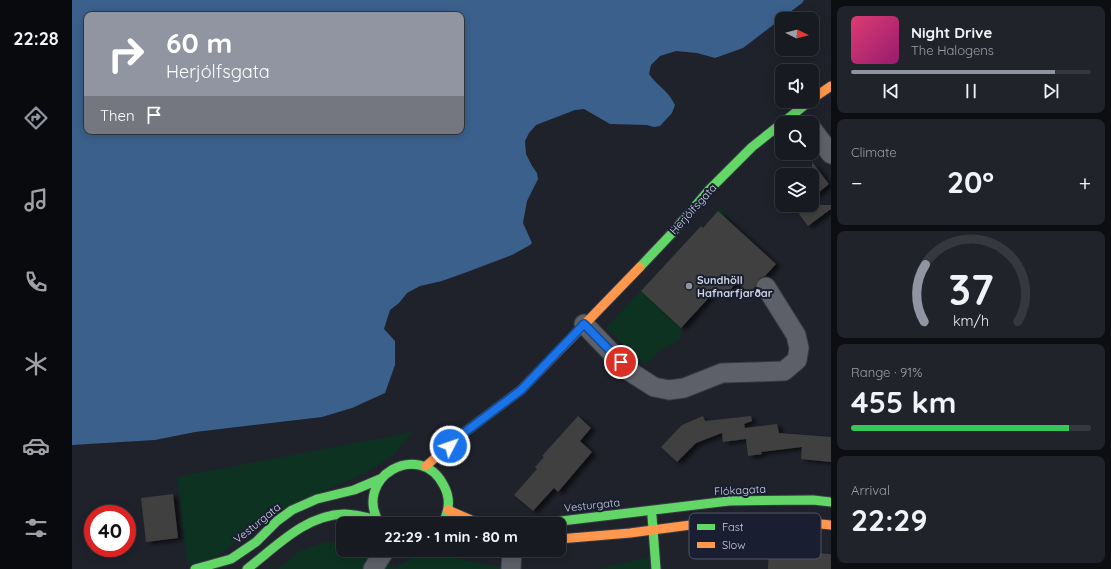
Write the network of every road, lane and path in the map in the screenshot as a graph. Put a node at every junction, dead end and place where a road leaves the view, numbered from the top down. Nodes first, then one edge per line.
1 (831, 86) edge
2 (819, 97) edge
3 (807, 108) edge
4 (819, 138) edge
5 (831, 154) edge
6 (766, 287) dead end
7 (584, 324) junction
8 (426, 466) junction
9 (380, 479) junction
10 (831, 502) edge
11 (448, 510) junction
12 (651, 511) junction
13 (361, 517) edge
14 (376, 517) edge
15 (446, 517) edge
16 (463, 517) edge
17 (566, 521) edge
18 (689, 524) edge
19 (821, 524) edge
20 (831, 525) edge
21 (654, 530) junction
22 (566, 538) edge
23 (381, 557) edge
24 (512, 557) edge
25 (195, 569) edge
26 (247, 569) edge
27 (373, 569) edge
28 (511, 569) edge
29 (656, 569) edge

1 - 2 main road, Herjólfsgata
3 - 7 main road, Herjólfsgata
4 - 5 street
6 - 7 street
7 - 8 main road, Herjólfsgata
8 - 9 main road, Vesturgata
8 - 11 main road
9 - 14 main road
9 - 25 main road, Vesturgata
10 - 12 main road, Flókagata
11 - 15 main road
11 - 16 main road
12 - 17 main road, Vesturgata
12 - 21 main road
13 - 26 main road
18 - 21 main road
19 - 20 main road
21 - 22 main road
21 - 29 main road
23 - 27 street
24 - 28 street

